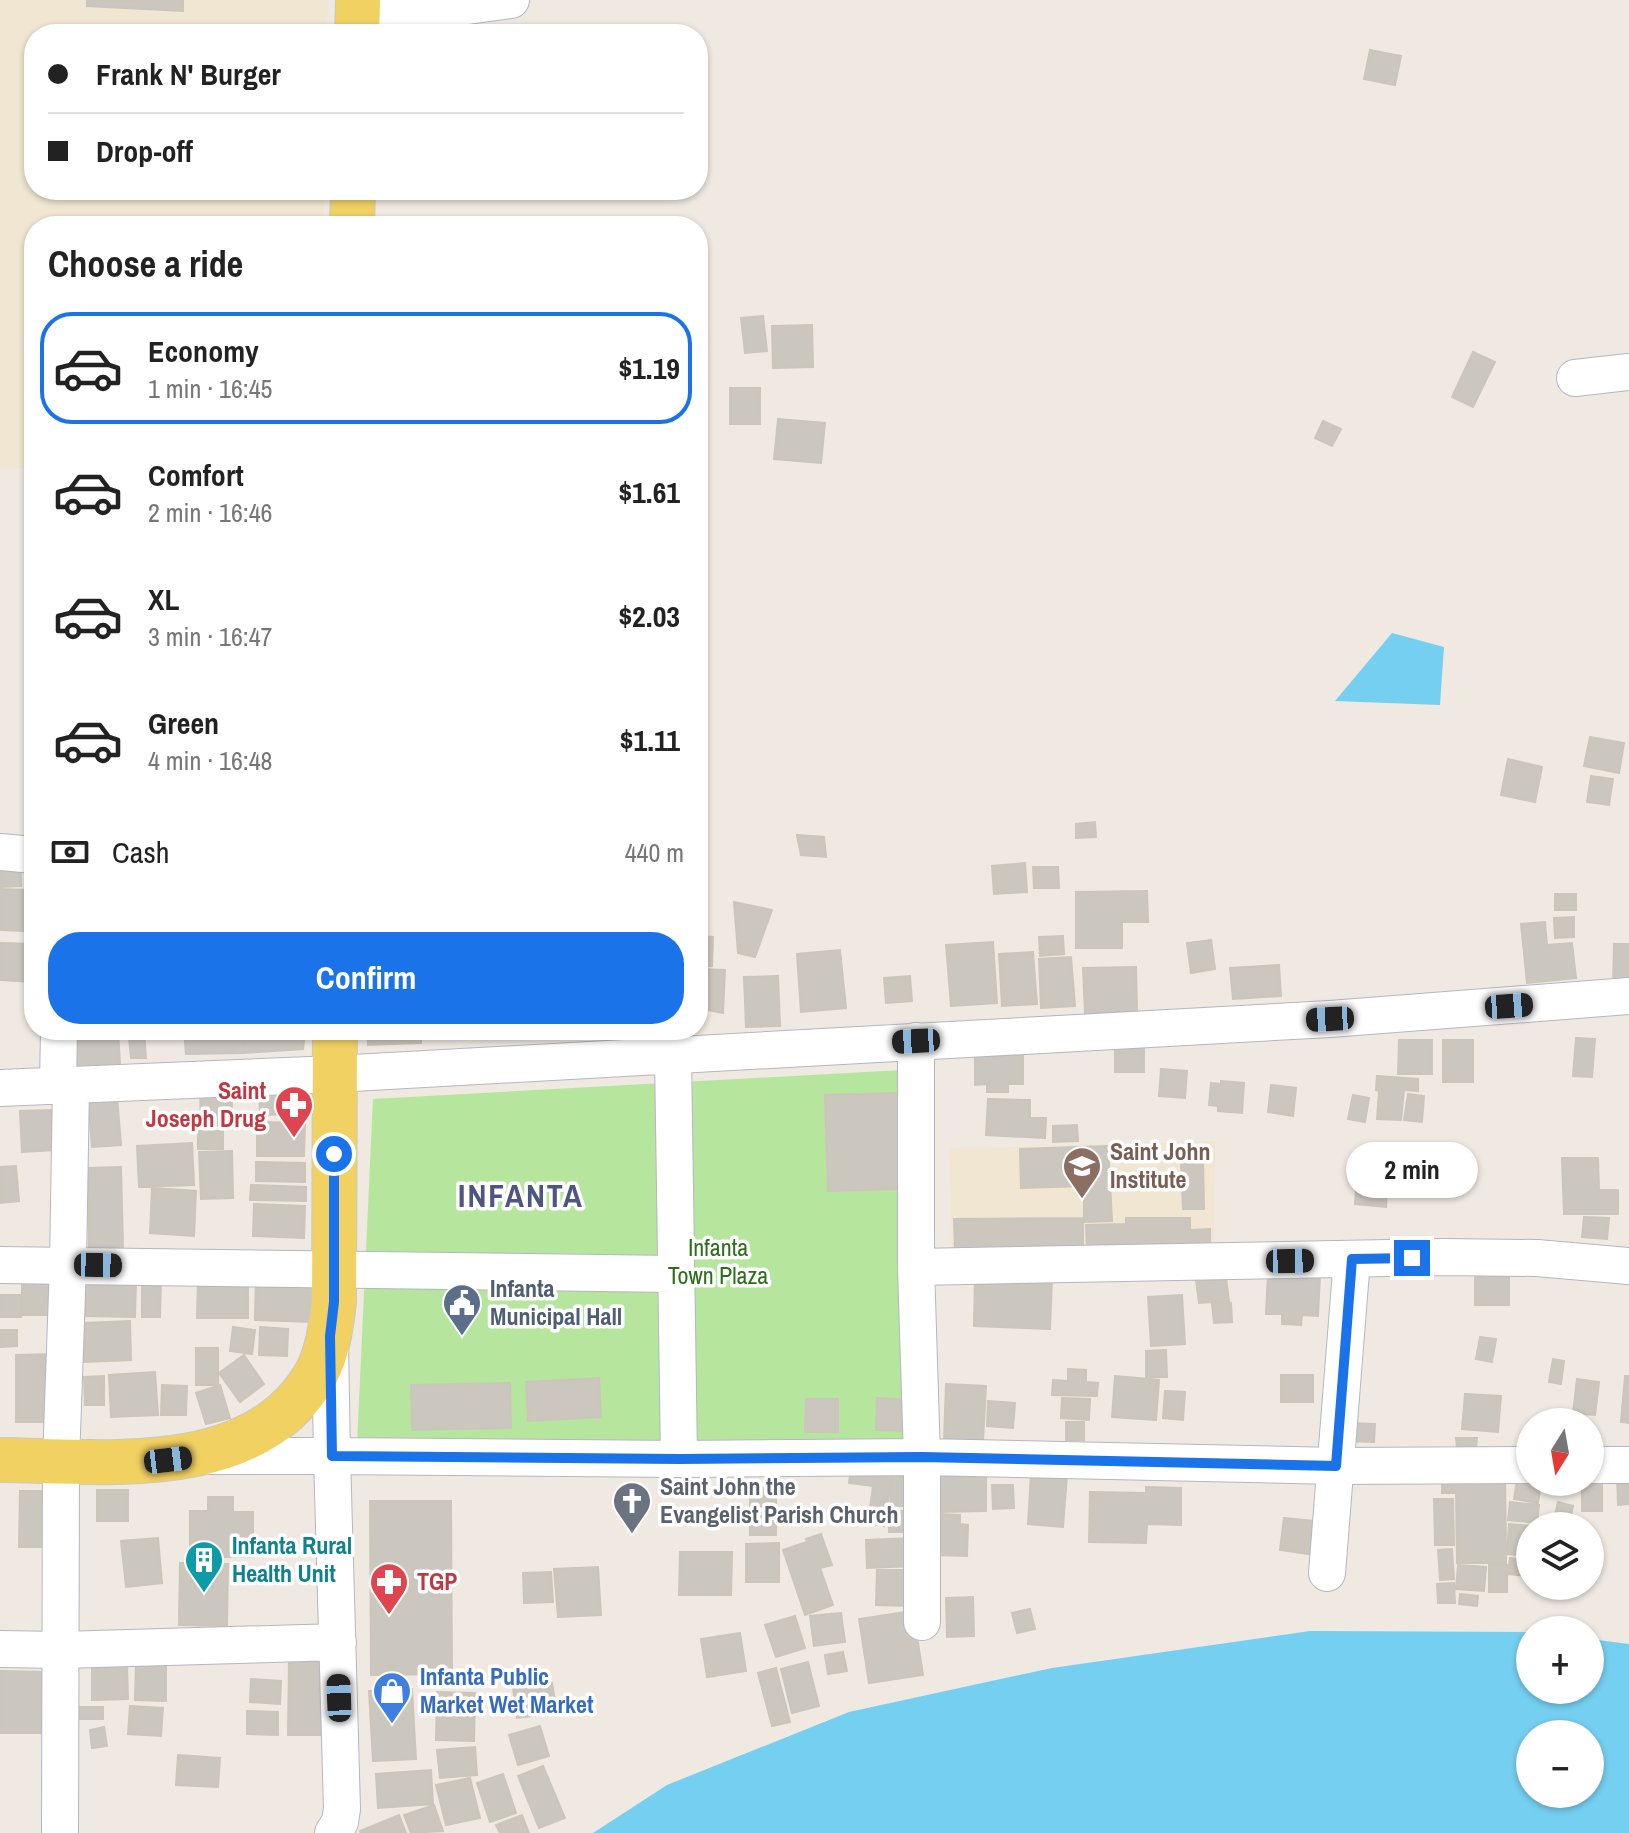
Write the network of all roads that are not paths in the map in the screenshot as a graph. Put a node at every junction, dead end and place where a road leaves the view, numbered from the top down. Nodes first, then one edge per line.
1 (511, 0) edge
2 (358, 18) edge
3 (1629, 372) edge
4 (1575, 378) dead end
5 (0, 852) edge
6 (24, 854) edge
7 (1629, 996) edge
8 (60, 1040) edge
9 (335, 1040) edge
10 (916, 1041) junction
11 (673, 1055) junction
12 (335, 1074) junction
13 (65, 1085) junction
14 (0, 1088) edge
15 (1352, 1259) junction
16 (0, 1265) edge
17 (68, 1265) junction
18 (1629, 1266) edge
19 (916, 1267) junction
20 (334, 1269) junction
21 (674, 1274) junction
22 (330, 1336) junction
23 (193, 1456) junction
24 (332, 1456) junction
25 (922, 1457) junction
26 (679, 1459) junction
27 (0, 1460) edge
28 (61, 1461) junction
29 (1516, 1465) edge
30 (1604, 1465) edge
31 (1629, 1465) edge
32 (1336, 1466) junction
33 (1327, 1573) dead end
34 (922, 1622) dead end
35 (338, 1642) junction
36 (0, 1649) edge
37 (61, 1650) junction
38 (60, 1833) edge
39 (333, 1833) edge

1 - 2 street
3 - 4 street
5 - 6 street
7 - 10 street
8 - 13 street
9 - 12 main road
10 - 11 street
10 - 19 street
11 - 12 street
11 - 21 street
12 - 13 street
12 - 20 main road
13 - 14 street
13 - 17 street
15 - 18 street
15 - 19 street
15 - 32 street
16 - 17 street
17 - 20 street
17 - 28 street
19 - 25 street
20 - 21 street
20 - 22 main road
21 - 26 street
22 - 23 main road
22 - 24 street
23 - 24 street
23 - 28 main road
24 - 26 street
24 - 35 street
25 - 26 street
25 - 32 street
25 - 34 street
27 - 28 main road
28 - 37 street
29 - 32 street
30 - 31 street
32 - 33 street
35 - 37 street
35 - 39 street
36 - 37 street
37 - 38 street

